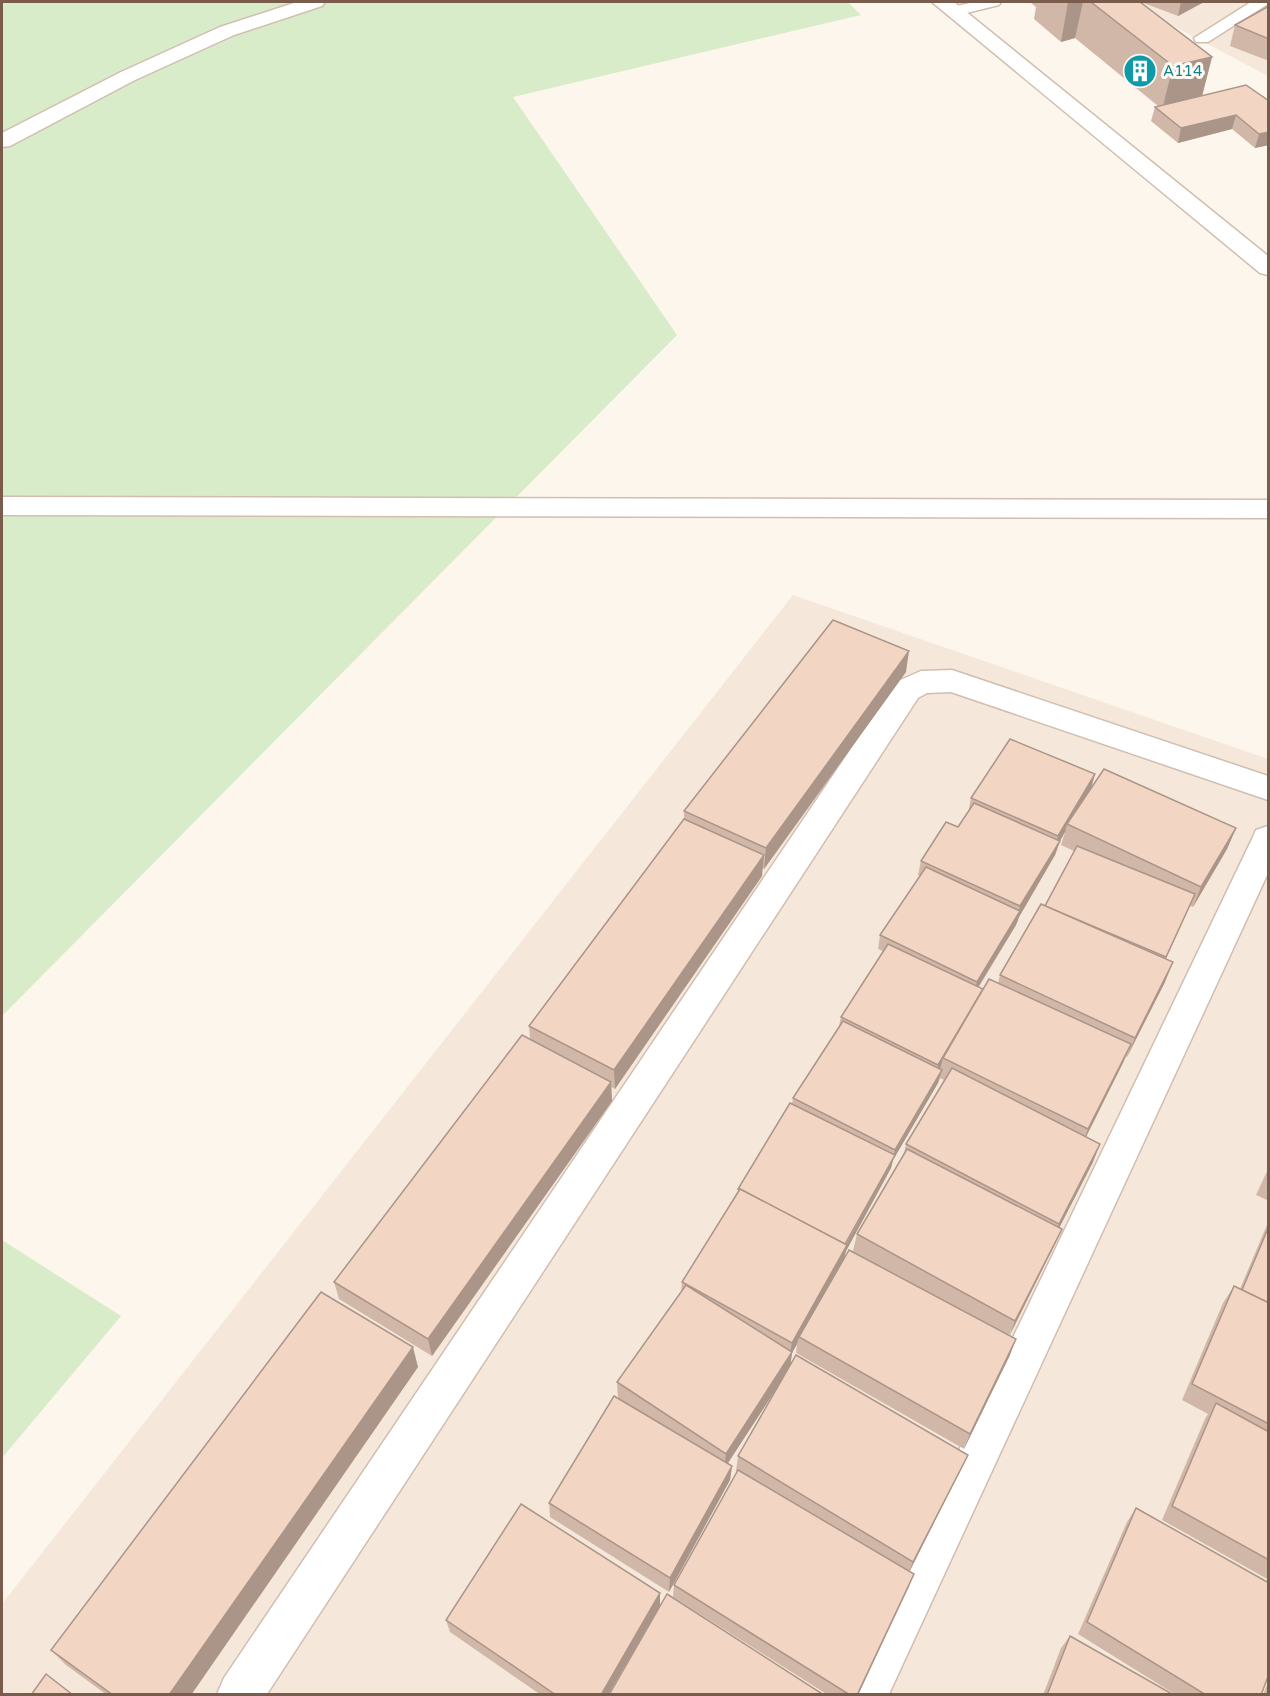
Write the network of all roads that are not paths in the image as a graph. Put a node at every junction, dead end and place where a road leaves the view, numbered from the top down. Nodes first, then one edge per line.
1 (315, 2) edge
2 (993, 2) edge
3 (1262, 2) edge
4 (948, 6) edge
5 (1202, 38) dead end
6 (2, 141) edge
7 (1269, 268) edge
8 (2, 506) edge
9 (1269, 509) edge
10 (1269, 788) edge
11 (1269, 839) edge
12 (240, 1695) edge
13 (865, 1695) edge

1 - 6 street
2 - 4 lane
3 - 5 lane
4 - 7 street
8 - 9 street
10 - 12 street
11 - 13 street

